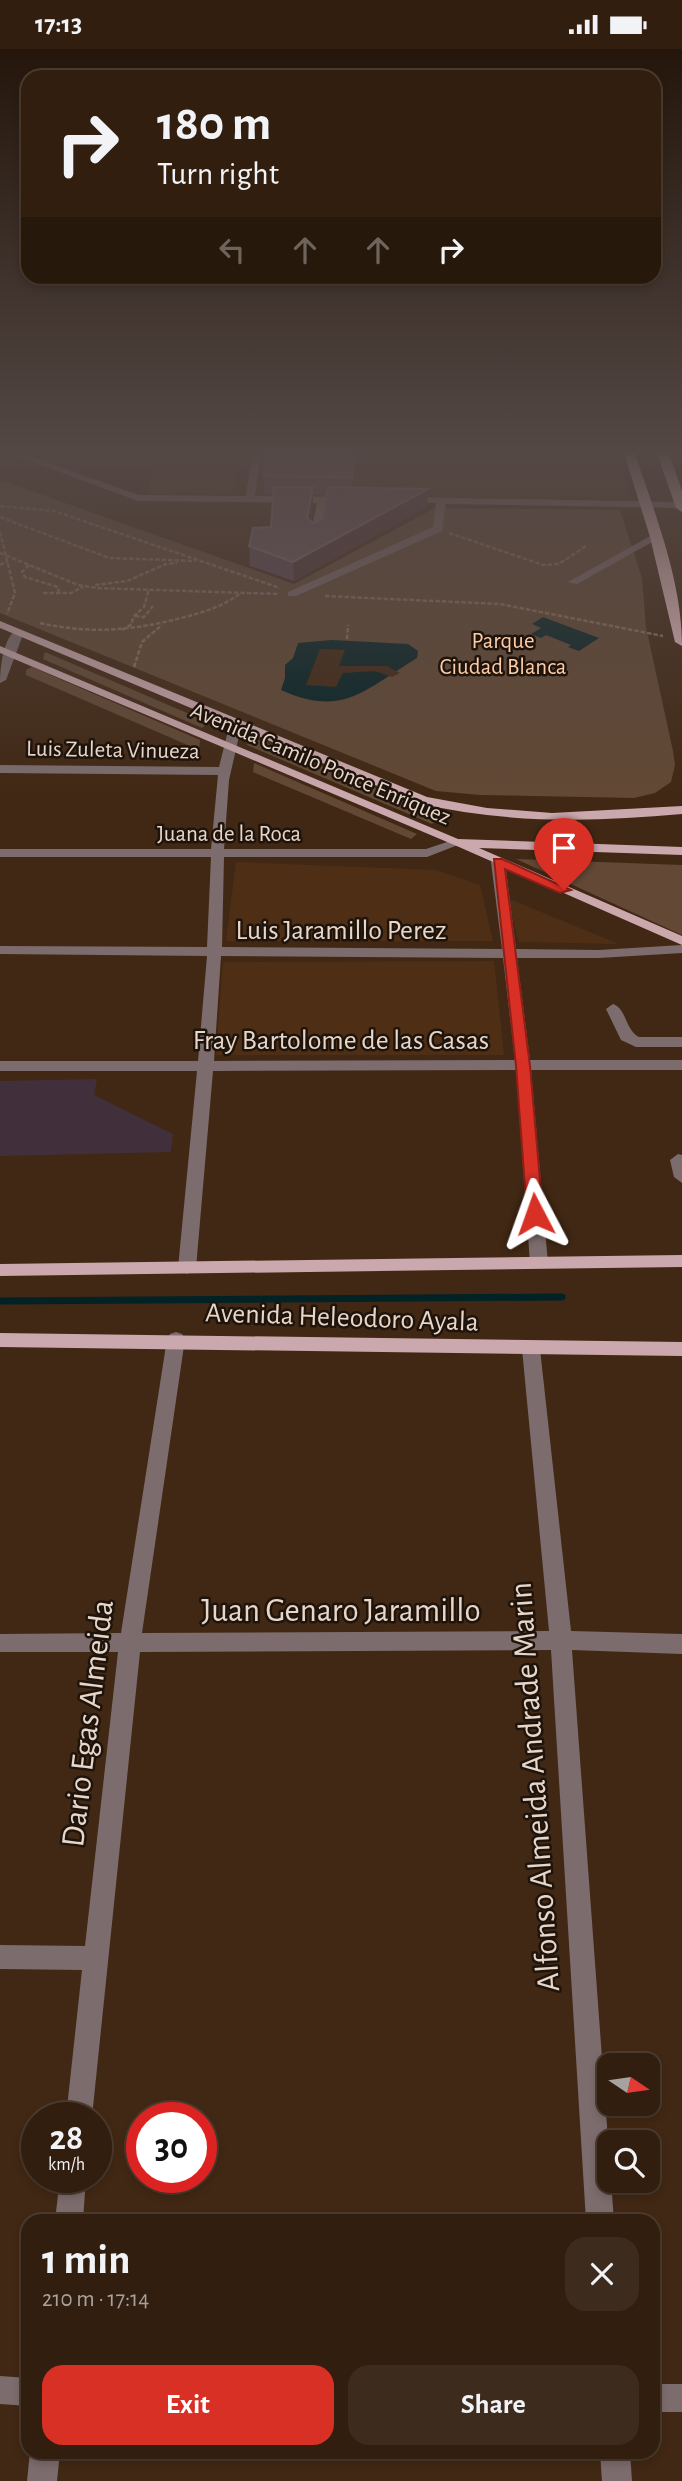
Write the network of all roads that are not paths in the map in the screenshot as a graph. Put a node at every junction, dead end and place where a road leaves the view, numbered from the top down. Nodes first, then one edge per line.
1 (351, 566) edge
2 (602, 566) edge
3 (663, 566) edge
4 (573, 582) dead end
5 (292, 594) road end
6 (3, 620) edge
7 (18, 632) junction
8 (682, 641) edge
9 (4, 651) edge
10 (0, 680) edge
11 (236, 723) junction
12 (229, 746) junction
13 (0, 769) edge
14 (225, 771) junction
15 (682, 810) edge
16 (456, 843) junction
17 (682, 851) edge
18 (0, 853) edge
19 (216, 854) junction
20 (498, 862) junction
21 (682, 941) edge
22 (682, 949) edge
23 (0, 950) edge
24 (214, 953) junction
25 (508, 954) junction
26 (613, 1009) dead end
27 (682, 1042) edge
28 (205, 1064) junction
29 (682, 1065) edge
30 (0, 1066) edge
31 (523, 1066) junction
32 (678, 1160) dead end
33 (682, 1178) edge
34 (682, 1261) edge
35 (539, 1263) junction
36 (187, 1268) junction
37 (0, 1270) edge
38 (176, 1339) junction
39 (0, 1340) edge
40 (531, 1349) junction
41 (682, 1349) edge
42 (561, 1640) junction
43 (130, 1641) junction
44 (0, 1643) edge
45 (682, 1644) edge
46 (0, 1957) edge
47 (96, 1958) junction
48 (81, 2102) edge
49 (72, 2193) edge
50 (70, 2214) edge
51 (600, 2214) edge
52 (0, 2391) edge
53 (21, 2392) edge
54 (660, 2398) edge
55 (682, 2398) edge
56 (44, 2459) edge
57 (615, 2459) edge
58 (42, 2481) edge
59 (617, 2481) edge

1 - 5 street
2 - 4 street
3 - 8 highway
6 - 7 main road, Avenida Camilo Ponce Enriquez
7 - 9 street
7 - 11 main road, Avenida Camilo Ponce Enriquez
9 - 10 street
9 - 12 main road, Avenida Camilo Ponce Enriquez
11 - 12 street
11 - 15 main road, Avenida Camilo Ponce Enriquez
12 - 14 street
12 - 16 main road, Avenida Camilo Ponce Enriquez
13 - 14 street, Luis Zuleta Vinueza
14 - 19 street
16 - 17 main road, Avenida Camilo Ponce Enriquez
16 - 19 street, Juana de la Roca
16 - 20 main road
18 - 19 street, Juana de la Roca
19 - 24 street
20 - 21 main road
20 - 25 street
22 - 25 street, Luis Jaramillo Perez
23 - 24 street, Luis Jaramillo Perez
24 - 25 street, Luis Jaramillo Perez
24 - 28 street
25 - 31 street
26 - 27 street
28 - 30 street, Fray Bartolome de las Casas
28 - 31 street, Fray Bartolome de las Casas
28 - 36 street
29 - 31 street, Fray Bartolome de las Casas
31 - 35 street
32 - 33 street
34 - 35 main road, Avenida Heleodoro Ayala
35 - 36 main road, Avenida Heleodoro Ayala
36 - 37 main road, Avenida Heleodoro Ayala
38 - 39 main road, Avenida Heleodoro Ayala
38 - 40 main road, Avenida Heleodoro Ayala
38 - 43 street, Dario Egas Almeida
40 - 41 main road, Avenida Heleodoro Ayala
40 - 42 street, Alfonso Almeida Andrade Marin
42 - 43 street, Juan Genaro Jaramillo
42 - 45 street, Juan Genaro Jaramillo
42 - 51 street, Alfonso Almeida Andrade Marin
43 - 44 street, Juan Genaro Jaramillo
43 - 47 street, Dario Egas Almeida
46 - 47 street
47 - 48 street, Dario Egas Almeida
49 - 50 street
52 - 53 street
54 - 55 street
56 - 58 street
57 - 59 street

